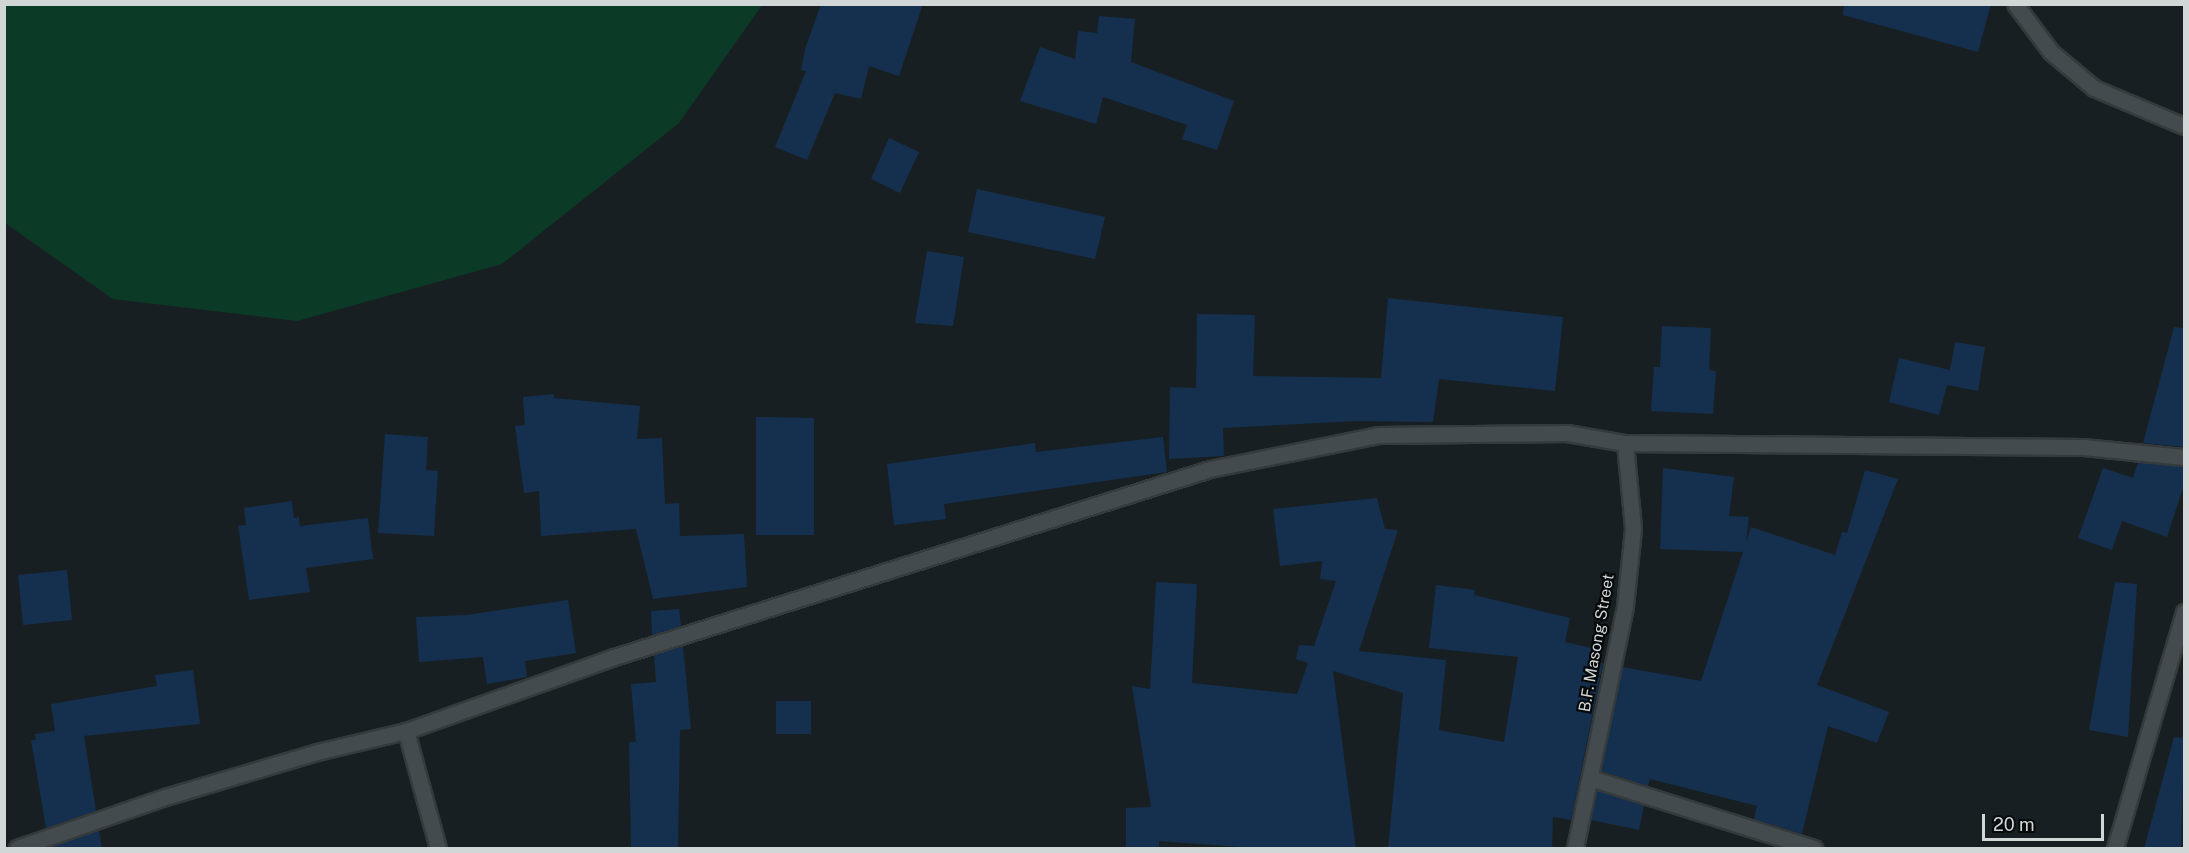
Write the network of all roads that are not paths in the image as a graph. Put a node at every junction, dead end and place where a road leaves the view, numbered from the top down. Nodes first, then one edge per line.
1 (2015, 4) edge
2 (2184, 126) edge
3 (1625, 443) junction
4 (2184, 457) edge
5 (2184, 612) edge
6 (2180, 640) edge
7 (406, 731) junction
8 (1590, 778) junction
9 (17, 849) edge
10 (438, 849) edge
11 (1575, 849) edge
12 (1814, 849) edge
13 (2115, 849) edge

1 - 2 street
3 - 4 street
3 - 7 street
3 - 8 street, B.F. Masong Street
5 - 6 street
6 - 13 street
7 - 9 street
7 - 10 street
8 - 11 street, B.F. Masong Street
8 - 12 street

